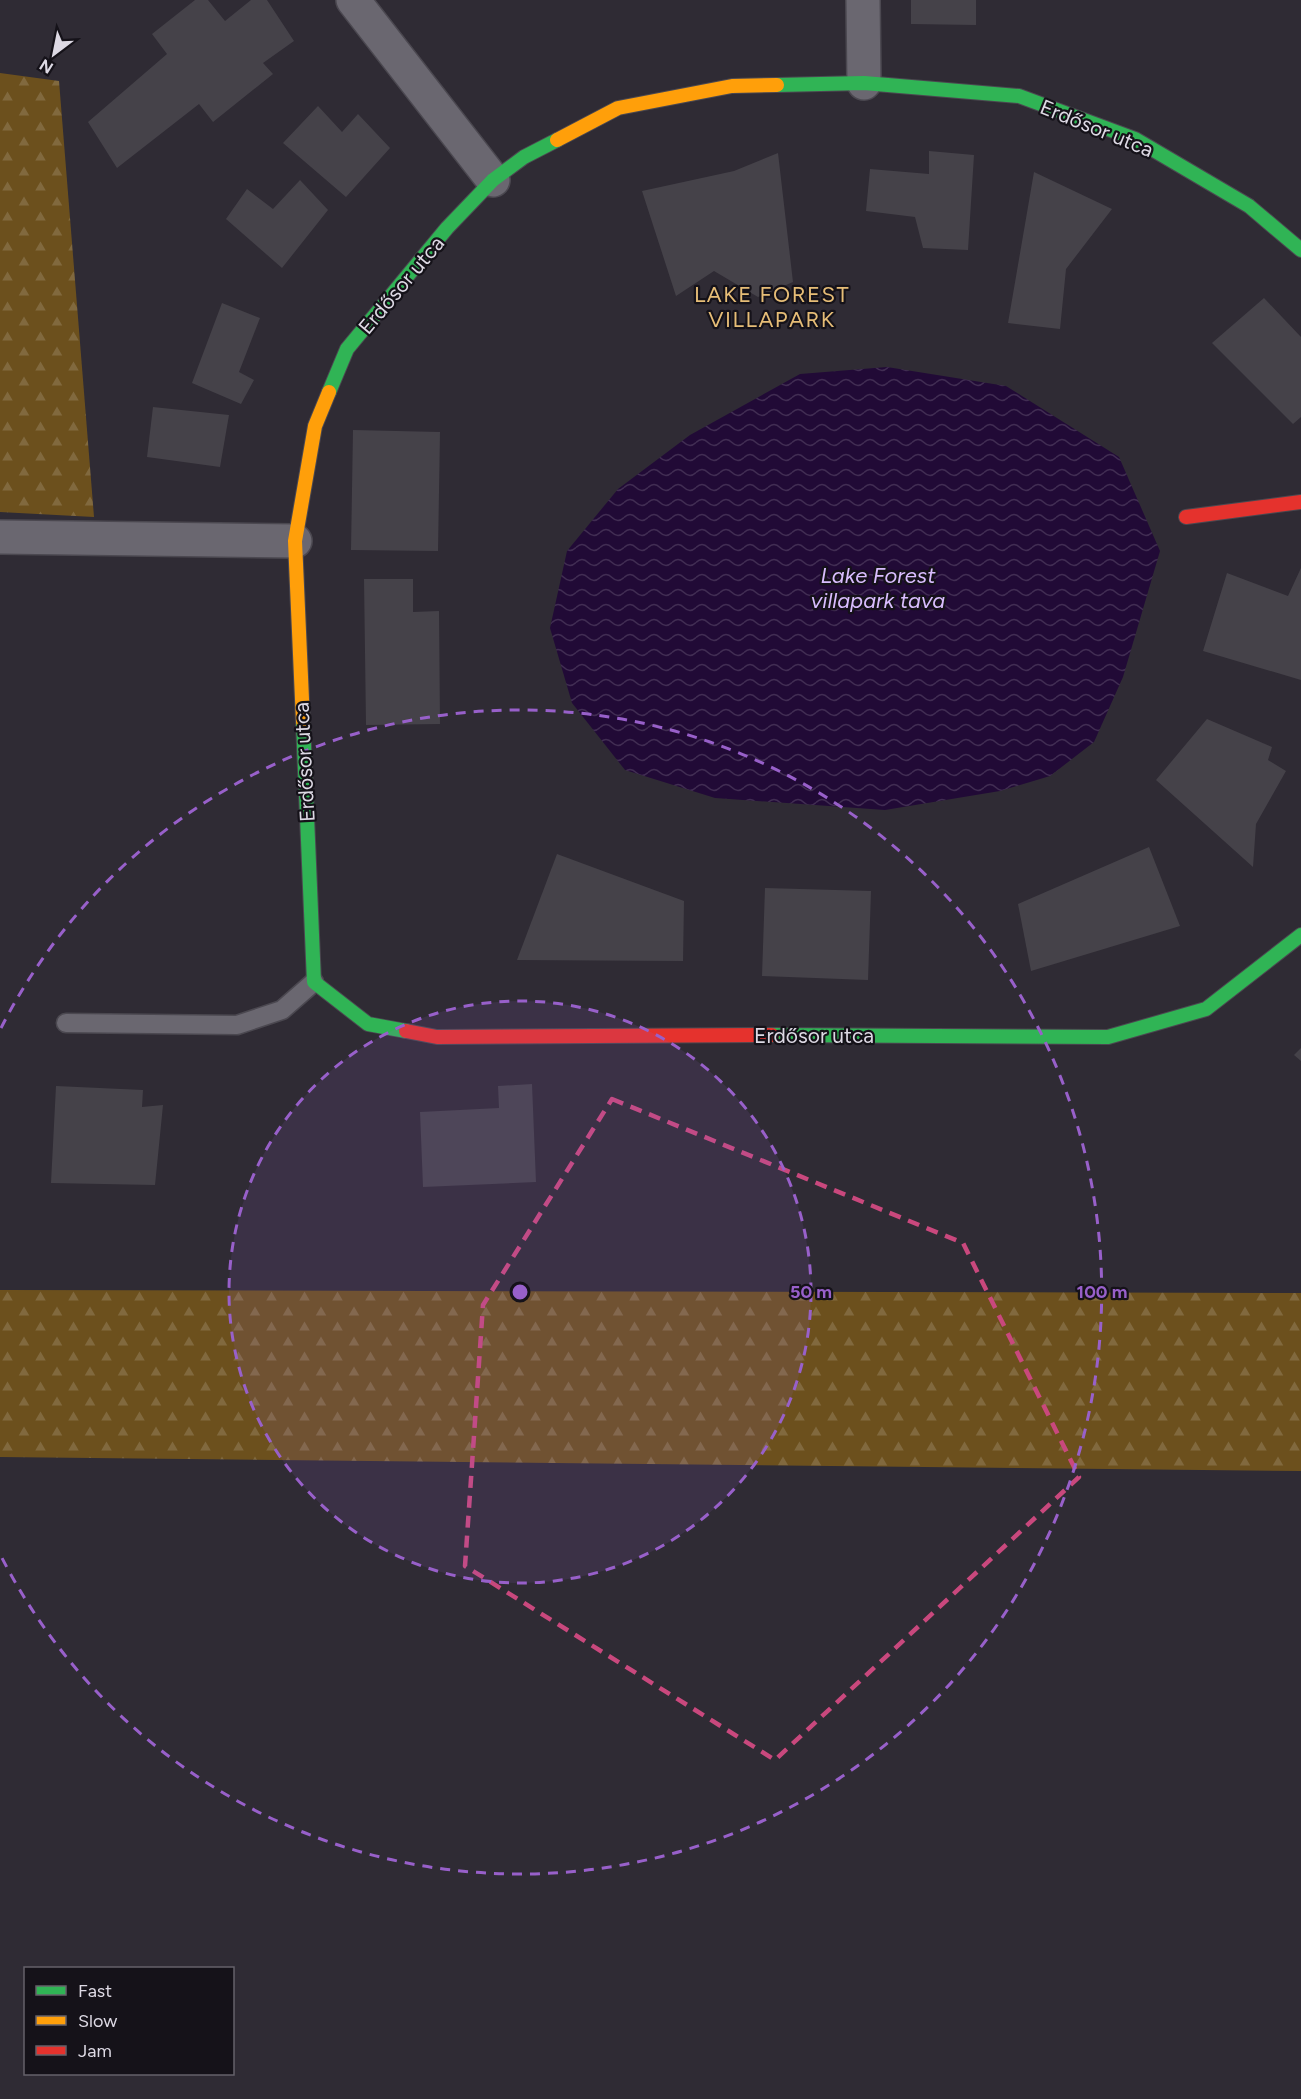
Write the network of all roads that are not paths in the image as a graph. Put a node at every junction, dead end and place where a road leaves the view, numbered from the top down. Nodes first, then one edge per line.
1 (353, 0) edge
2 (863, 0) edge
3 (864, 84) junction
4 (493, 180) junction
5 (1301, 250) edge
6 (1301, 502) edge
7 (1186, 517) dead end
8 (0, 537) edge
9 (295, 541) junction
10 (1301, 935) edge
11 (314, 982) junction
12 (66, 1023) dead end

1 - 4 street
2 - 3 street
3 - 4 street, Erdősor utca
3 - 5 street, Erdősor utca
4 - 9 street, Erdősor utca
6 - 7 street
8 - 9 street
9 - 11 street, Erdősor utca
10 - 11 street, Erdősor utca
11 - 12 lane

